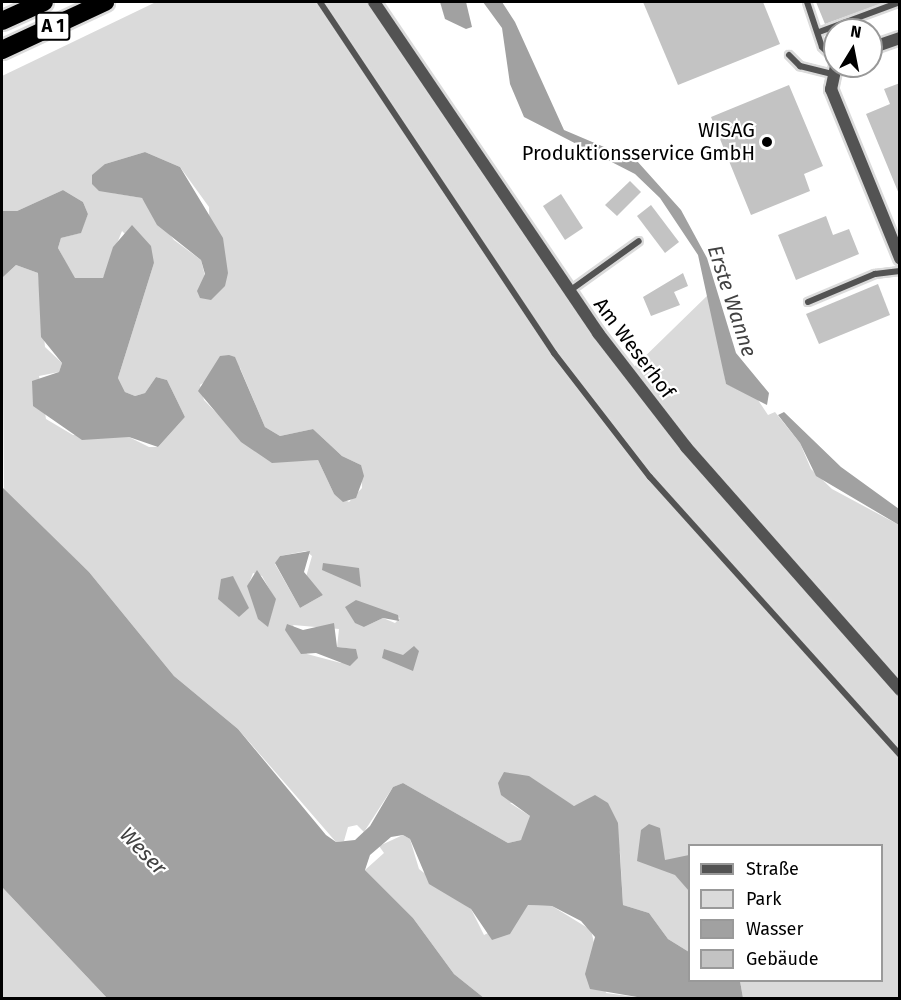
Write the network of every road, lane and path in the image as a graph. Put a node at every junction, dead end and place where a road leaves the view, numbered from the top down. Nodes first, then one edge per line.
1 (44, 2) edge
2 (105, 2) edge
3 (320, 2) edge
4 (374, 2) edge
5 (807, 2) edge
6 (900, 2) edge
7 (2, 21) edge
8 (819, 32) junction
9 (900, 38) edge
10 (883, 44) edge
11 (823, 48) edge
12 (2, 50) edge
13 (789, 55) dead end
14 (823, 69) edge
15 (835, 78) edge
16 (639, 241) dead end
17 (900, 258) edge
18 (900, 271) edge
19 (568, 292) junction
20 (808, 302) dead end
21 (900, 690) edge
22 (900, 755) edge

1 - 7 highway, A 1
2 - 12 highway, A 1
3 - 22 lane
4 - 19 street, Am Weserhof
5 - 8 lane
6 - 8 lane
8 - 11 lane
9 - 10 street
13 - 14 lane
15 - 17 street
16 - 19 lane
18 - 20 lane
19 - 21 street, Am Weserhof

